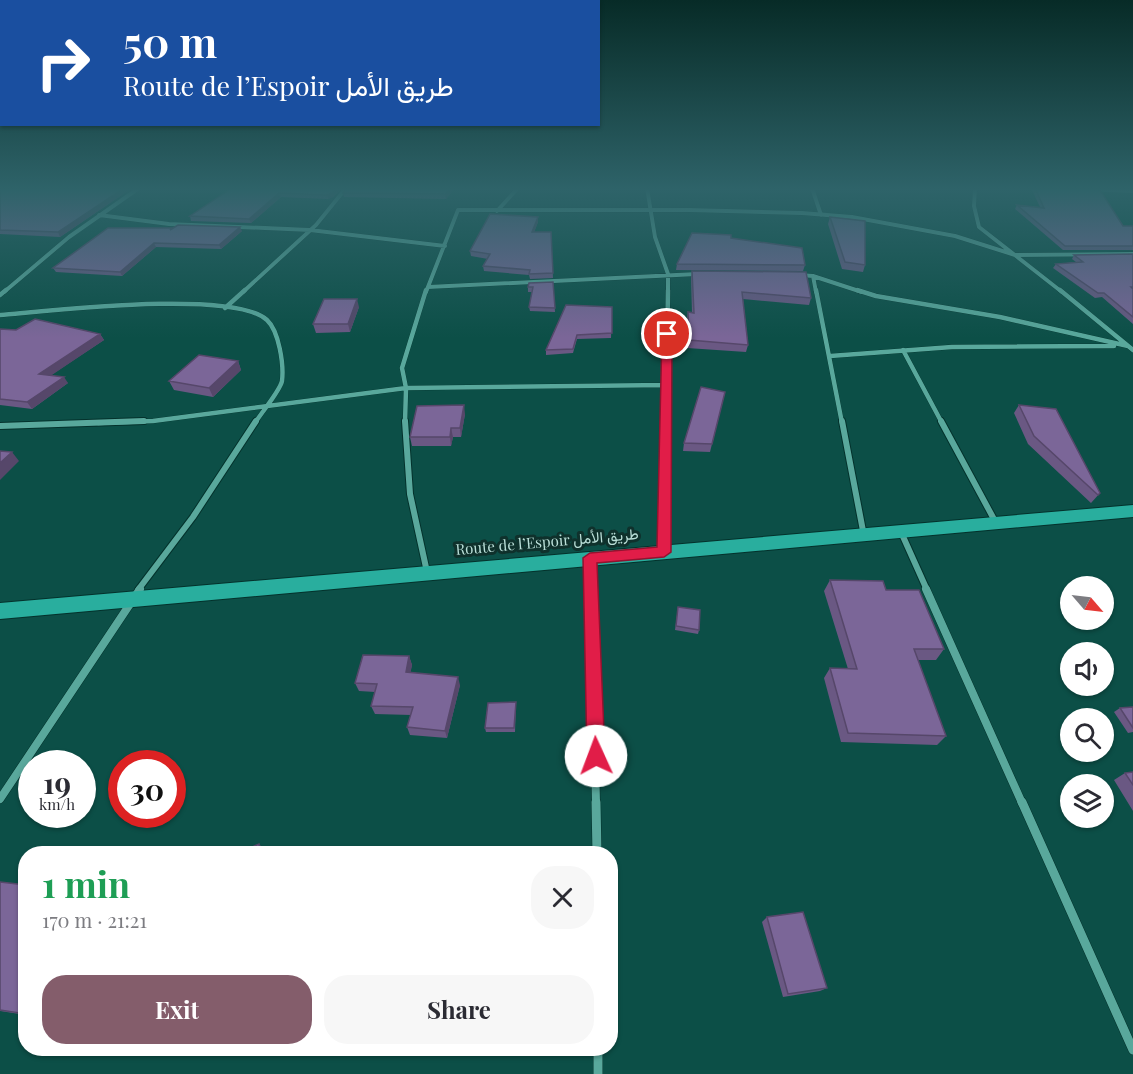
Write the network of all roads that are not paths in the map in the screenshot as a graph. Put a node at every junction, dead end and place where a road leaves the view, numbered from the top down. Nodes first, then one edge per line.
1 (68, 238) edge
2 (301, 238) edge
3 (379, 238) edge
4 (448, 238) edge
5 (655, 238) edge
6 (962, 238) edge
7 (993, 238) edge
8 (445, 246) junction
9 (1133, 254) edge
10 (1015, 255) junction
11 (668, 274) junction
12 (702, 274) edge
13 (794, 275) edge
14 (813, 276) junction
15 (428, 287) junction
16 (0, 295) edge
17 (225, 308) junction
18 (0, 315) edge
19 (1130, 346) edge
20 (903, 350) junction
21 (1133, 350) edge
22 (830, 356) junction
23 (667, 385) junction
24 (406, 388) junction
25 (267, 405) junction
26 (0, 426) edge
27 (1133, 511) edge
28 (996, 524) junction
29 (901, 531) junction
30 (864, 536) junction
31 (664, 552) junction
32 (590, 558) junction
33 (427, 572) junction
34 (131, 600) junction
35 (0, 612) edge
36 (0, 799) edge
37 (597, 846) edge
38 (1133, 1050) edge
39 (598, 1056) edge
40 (598, 1074) edge

1 - 16 street
2 - 17 street
3 - 8 street
4 - 8 street
5 - 11 street
6 - 10 street
7 - 10 street
8 - 15 street
9 - 10 street
10 - 19 street
11 - 12 street
11 - 15 street
11 - 23 street
13 - 14 street
14 - 19 street
14 - 22 street
15 - 24 street
17 - 18 street
17 - 25 street
19 - 20 street
19 - 21 street
20 - 22 street
20 - 28 street
22 - 30 street
23 - 24 street
23 - 31 street
24 - 25 street
24 - 33 street
25 - 26 street
25 - 34 street
27 - 28 highway, Route de l’Espoir طريق الأمل
28 - 29 highway, Route de l’Espoir طريق الأمل
29 - 30 highway, Route de l’Espoir طريق الأمل
29 - 38 street
30 - 31 highway, Route de l’Espoir طريق الأمل
31 - 32 highway, Route de l’Espoir طريق الأمل
32 - 33 highway, Route de l’Espoir طريق الأمل
32 - 37 street
33 - 34 highway, Route de l’Espoir طريق الأمل
34 - 35 highway, Route de l’Espoir طريق الأمل
34 - 36 street
39 - 40 street

